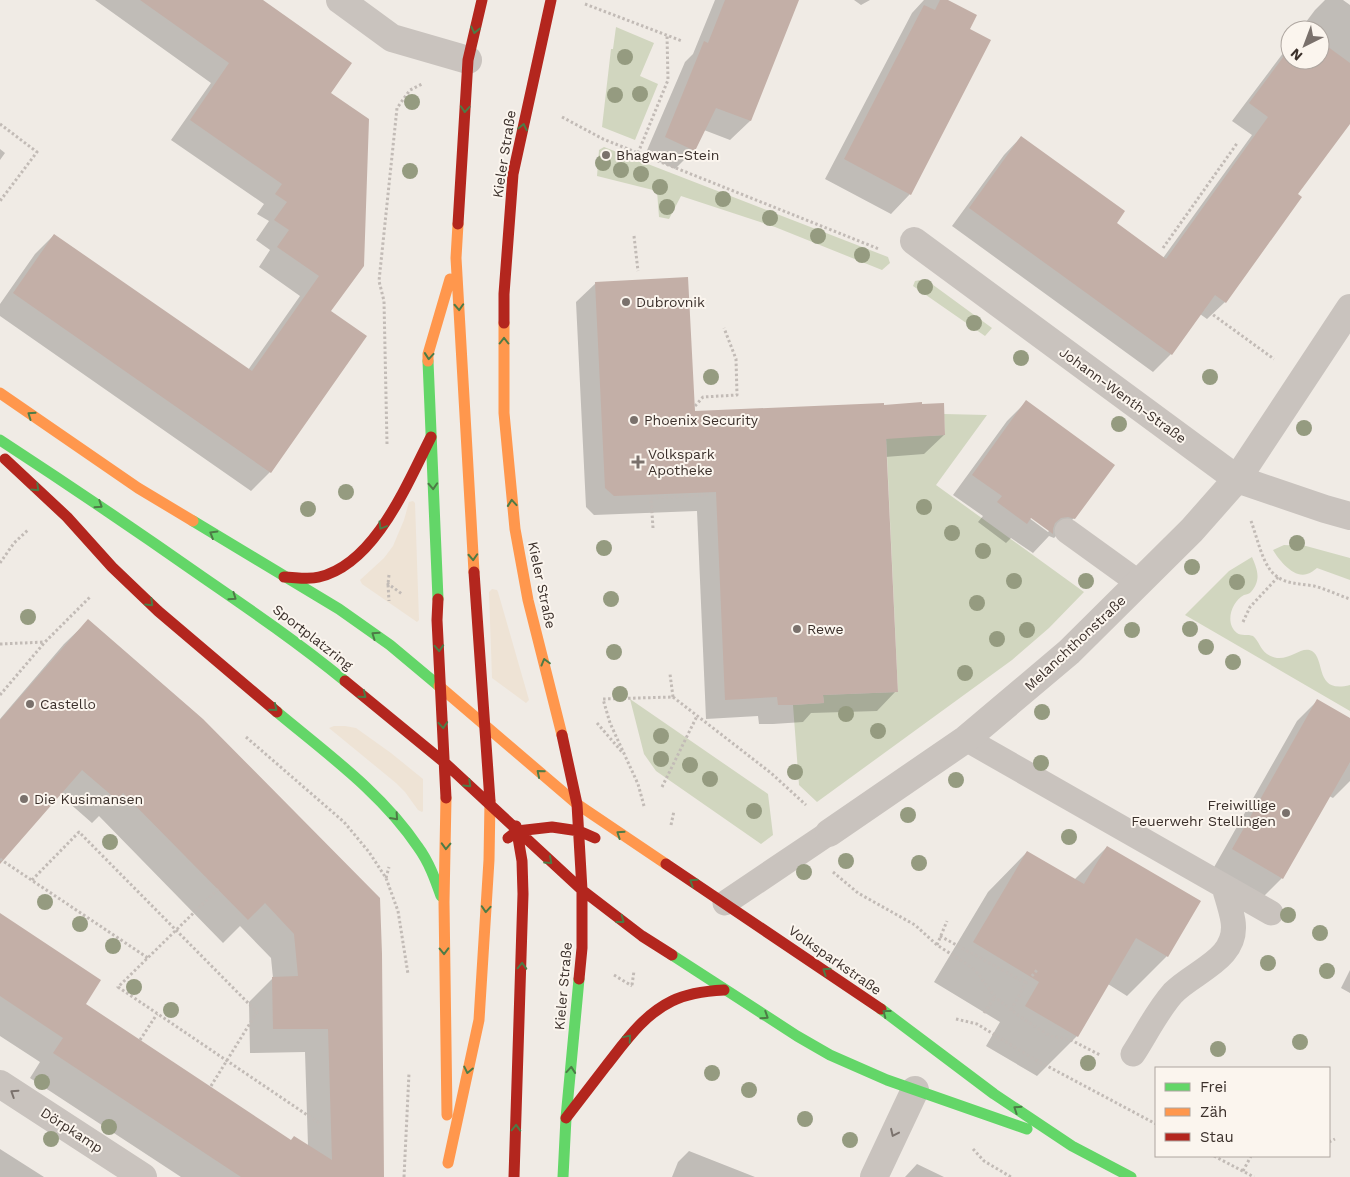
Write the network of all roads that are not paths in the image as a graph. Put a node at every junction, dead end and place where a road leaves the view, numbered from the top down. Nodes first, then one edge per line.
1 (340, 0) edge
2 (482, 0) edge
3 (550, 0) edge
4 (468, 60) junction
5 (914, 241) road end
6 (456, 258) junction
7 (1350, 308) edge
8 (0, 394) edge
9 (431, 437) junction
10 (0, 440) edge
11 (0, 455) edge
12 (1237, 479) junction
13 (1350, 516) edge
14 (1067, 531) dead end
15 (284, 577) junction
16 (1139, 583) junction
17 (440, 688) junction
18 (484, 727) junction
19 (966, 739) junction
20 (445, 763) junction
21 (499, 768) dead end
22 (577, 804) junction
23 (490, 806) junction
24 (512, 812) dead end
25 (517, 831) junction
26 (578, 831) junction
27 (829, 833) joint
28 (489, 860) junction
29 (661, 862) junction
30 (1224, 887) junction
31 (582, 890) junction
32 (444, 902) junction
33 (726, 903) junction
34 (1271, 913) dead end
35 (724, 990) junction
36 (1133, 1054) dead end
37 (0, 1084) edge
38 (915, 1090) junction
39 (566, 1118) junction
40 (1072, 1146) junction
41 (448, 1163) junction
42 (143, 1177) edge
43 (448, 1177) edge
44 (514, 1177) edge
45 (563, 1177) edge
46 (874, 1177) edge
47 (1131, 1177) edge

1 - 4 street
2 -> 4 main road
22 -> 3 main road, Kieler Straße
4 -> 6 main road
5 - 12 street, Johann-Wenth-Straße
6 -> 9 main road
6 -> 18 main road
7 - 12 street, Melanchthonstraße
15 -> 8 main road
9 -> 15 main road
9 -> 17 main road
10 -> 20 main road, Sportplatzring
11 -> 32 main road
12 - 13 street, Johann-Wenth-Straße
12 - 16 street, Melanchthonstraße
14 - 16 lane
17 -> 15 main road
16 - 19 street, Melanchthonstraße
17 - 18 main road
17 -> 20 main road
18 - 21 main road
22 -> 18 main road
18 - 23 main road
19 - 27 street, Melanchthonstraße
19 - 30 lane
20 -> 23 main road, Sportplatzring
20 -> 32 main road
22 - 26 main road, Kieler Straße
29 -> 22 main road, Volksparkstraße
23 - 25 main road, Sportplatzring
23 - 28 main road
24 - 25 main road
25 - 26 main road
25 - 28 main road
25 -> 31 main road, Sportplatzring
44 -> 25 main road
26 - 29 main road
26 - 31 main road, Kieler Straße
27 - 33 lane, Melanchthonstraße
28 -> 41 main road
33 -> 29 main road, Volksparkstraße
30 - 34 lane
30 - 36 lane
31 -> 35 main road, Volksparkstraße
39 -> 31 main road, Kieler Straße
32 -> 41 main road
40 -> 33 main road, Volksparkstraße
35 -> 38 main road, Volksparkstraße
39 -> 35 main road
42 -> 37 street, Dörpkamp
38 - 40 main road, Volksparkstraße
38 -> 46 street
39 - 45 main road, Kieler Straße
40 - 47 main road, Volksparkstraße
41 - 43 main road

